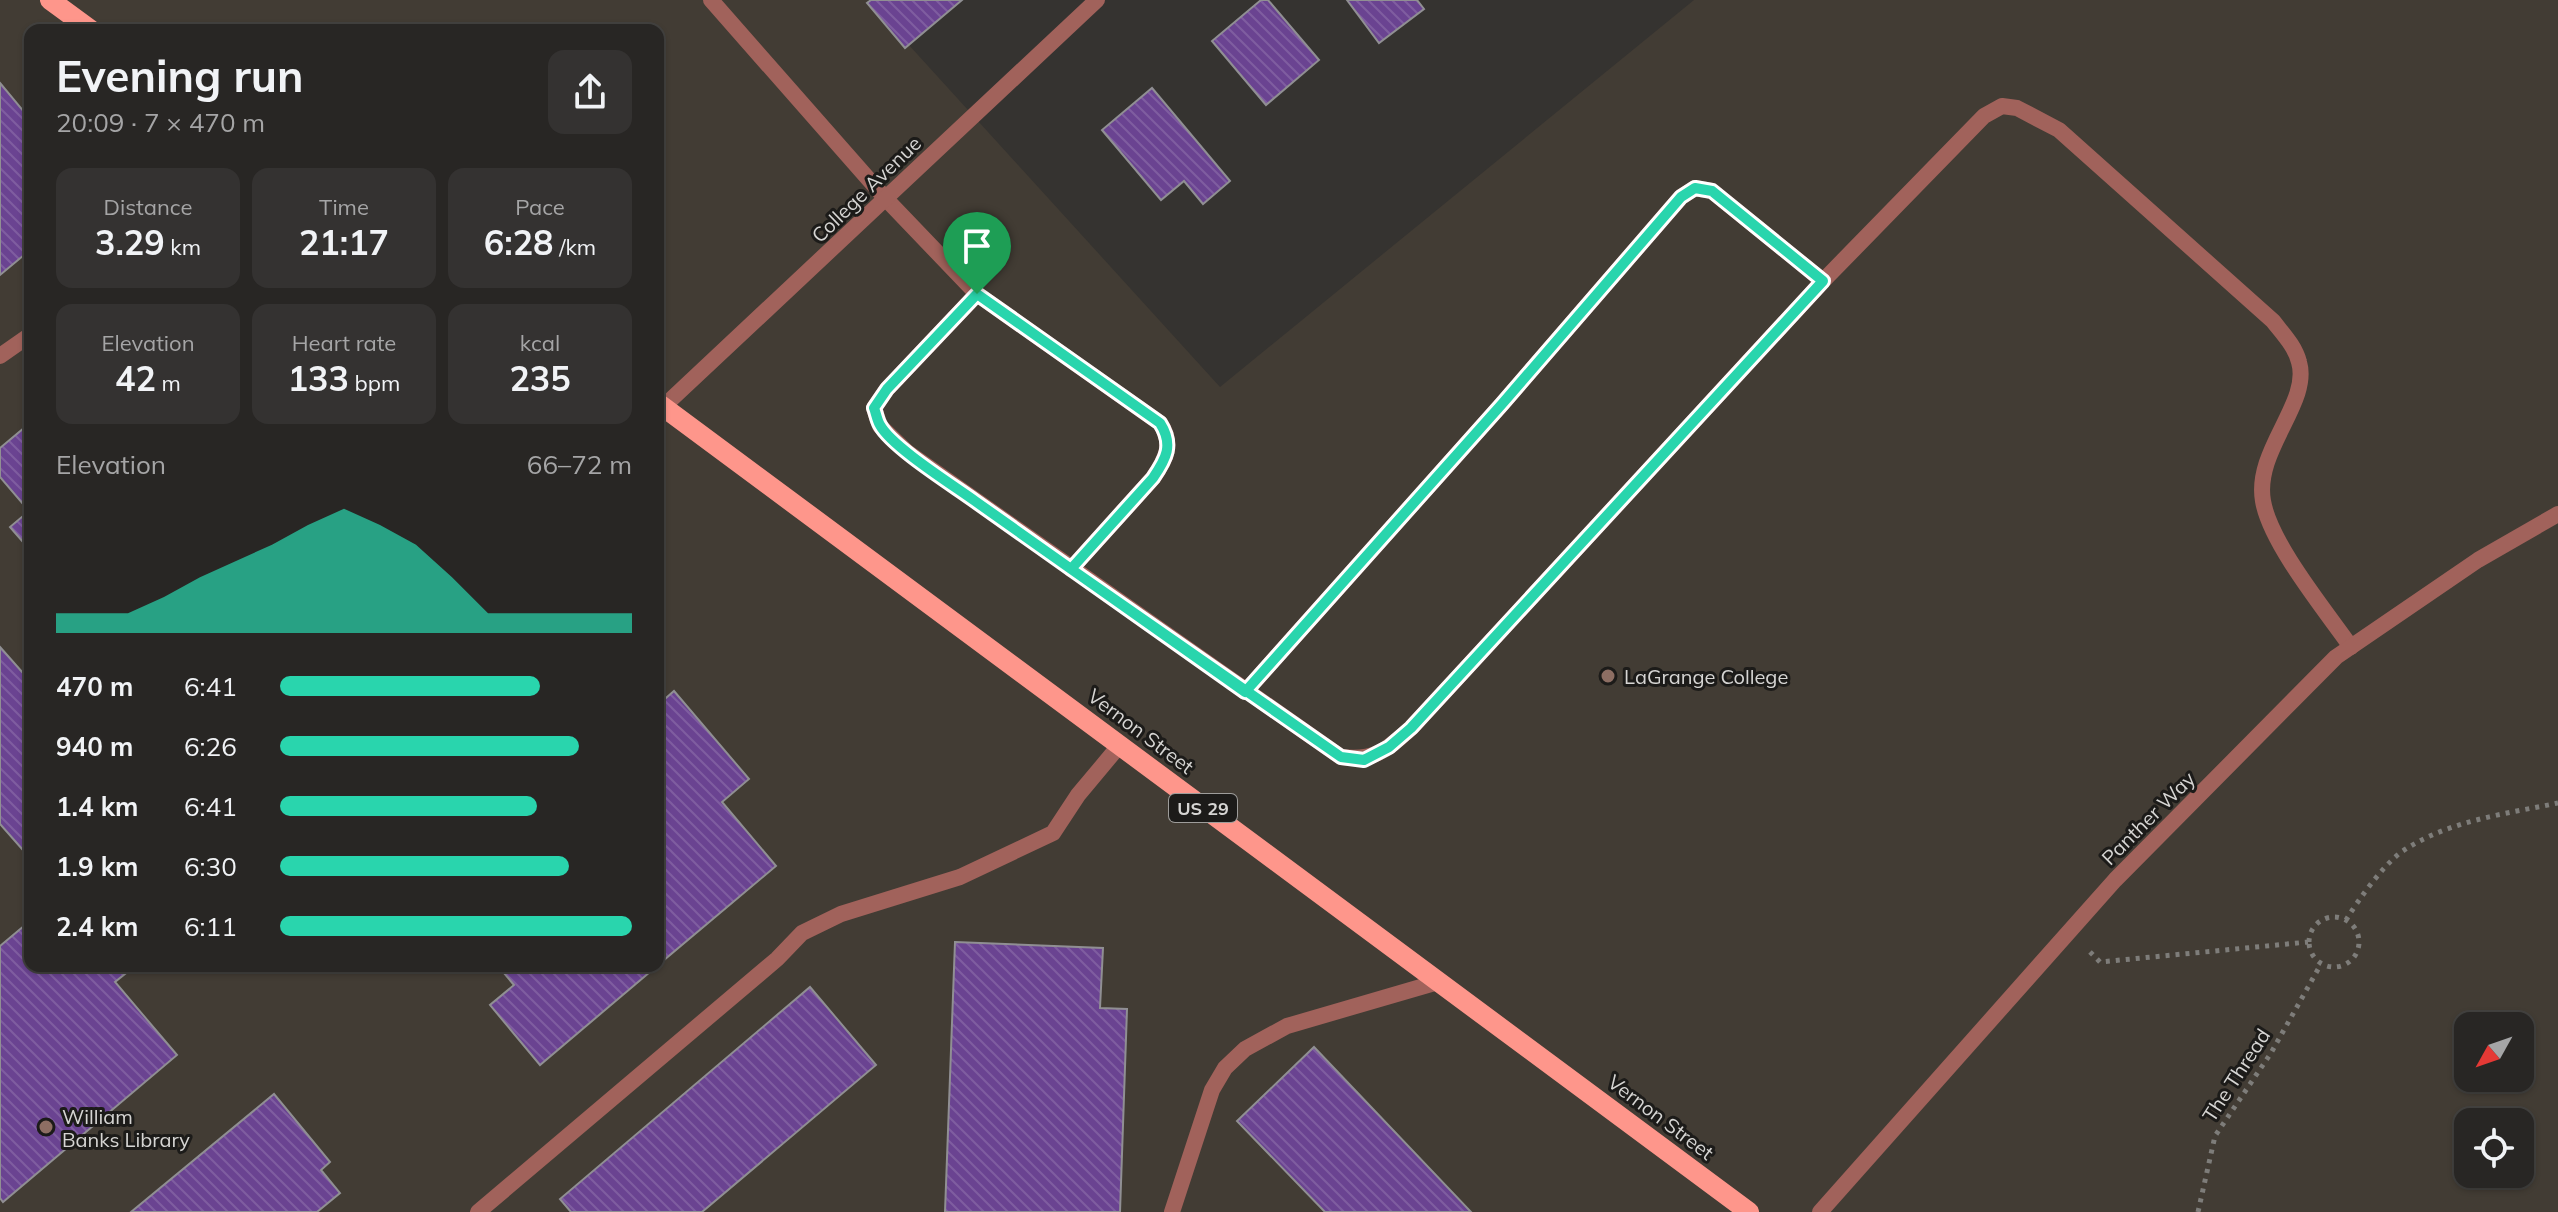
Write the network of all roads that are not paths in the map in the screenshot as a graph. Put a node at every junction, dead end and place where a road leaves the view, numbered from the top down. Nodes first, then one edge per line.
1 (50, 0) edge
2 (711, 0) edge
3 (1097, 0) edge
4 (83, 24) edge
5 (886, 199) junction
6 (1823, 281) junction
7 (977, 294) junction
8 (24, 339) edge
9 (0, 356) edge
10 (664, 402) edge
11 (664, 407) edge
12 (2558, 514) edge
13 (1071, 569) junction
14 (2351, 647) junction
15 (1245, 692) junction
16 (1119, 746) junction
17 (1438, 982) junction
18 (478, 1212) edge
19 (1172, 1212) edge
20 (1749, 1212) edge
21 (1820, 1212) edge

1 - 4 main road
2 - 5 street
3 - 5 street, College Avenue
5 - 7 street
5 - 10 street, College Avenue
6 - 14 street
6 - 15 street
6 - 15 street
7 - 13 street
7 - 13 street
8 - 9 street
11 - 16 main road, Vernon Street / US 29
12 - 14 street, Panther Way
13 - 15 street
14 - 21 street, Panther Way
16 - 17 main road, Vernon Street / US 29
16 - 18 street
17 - 19 street
17 - 20 main road, Vernon Street / US 29

